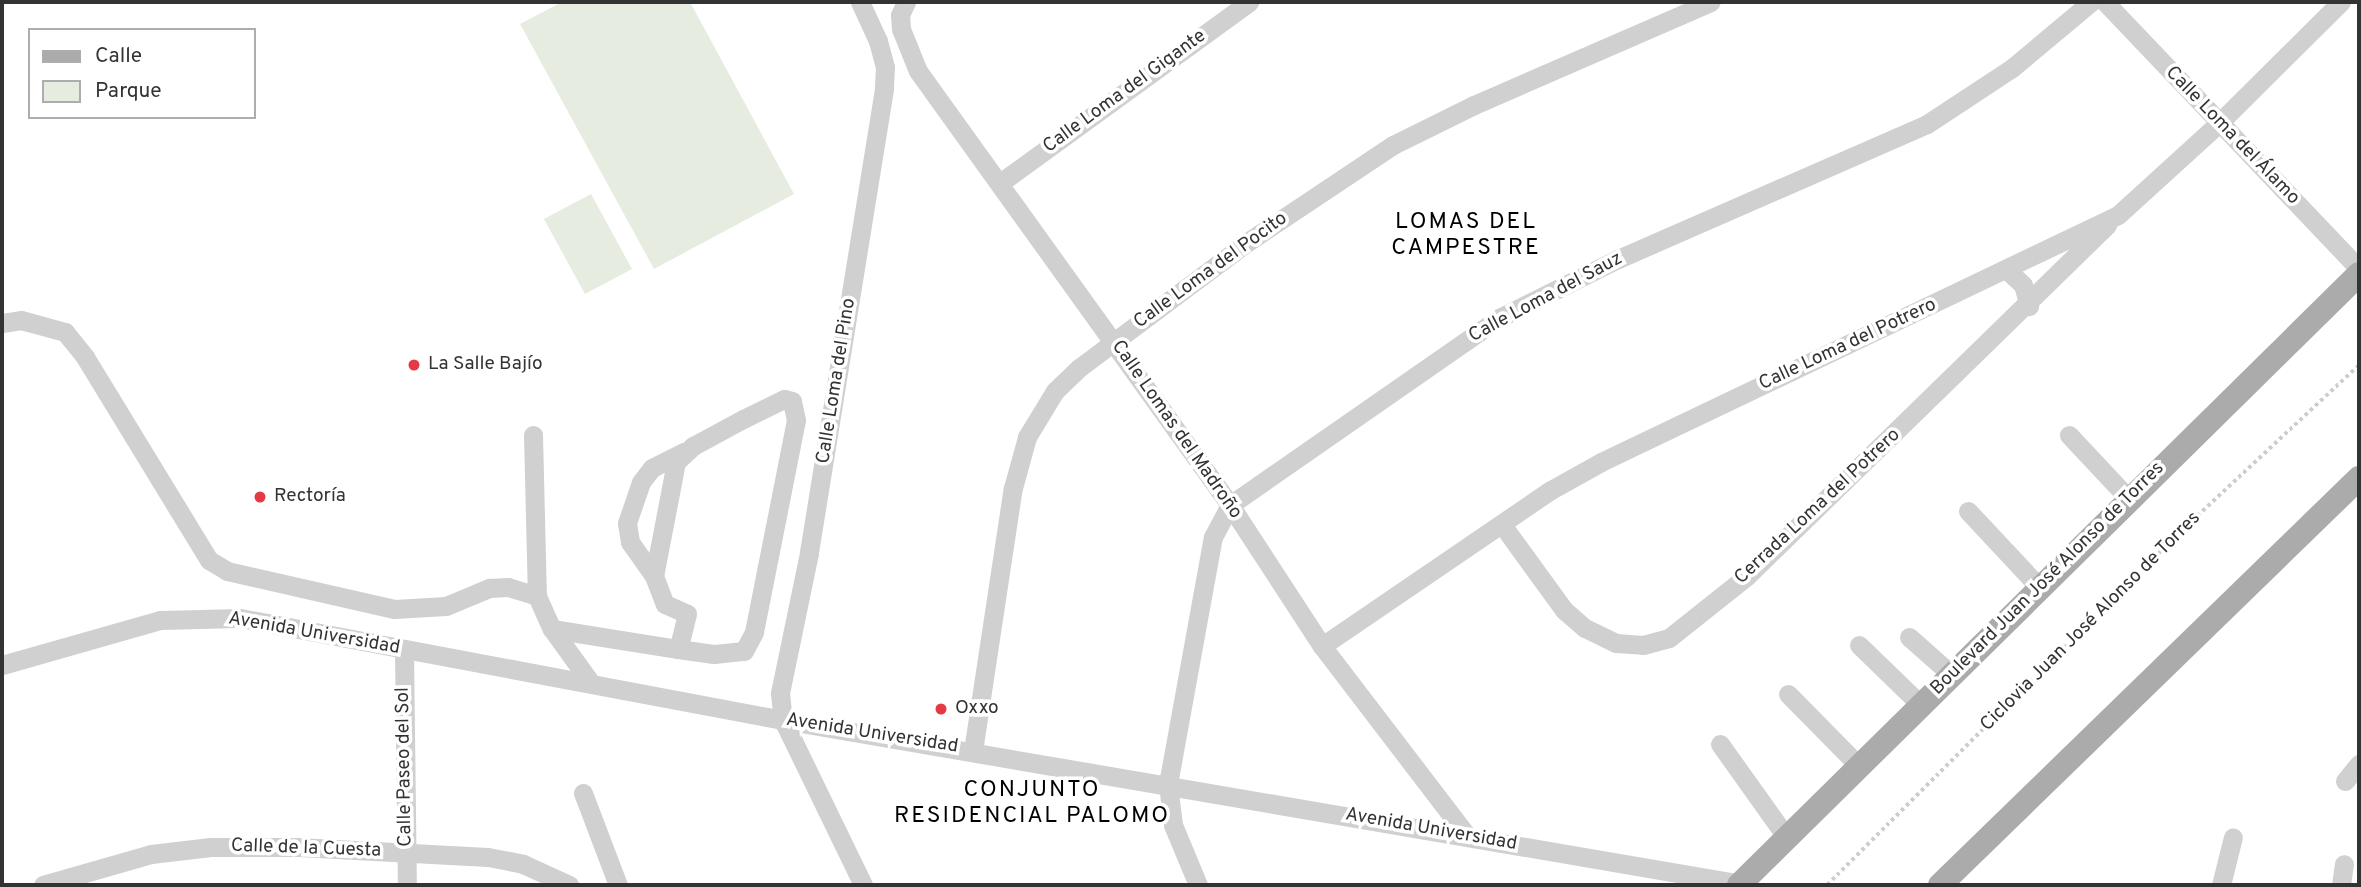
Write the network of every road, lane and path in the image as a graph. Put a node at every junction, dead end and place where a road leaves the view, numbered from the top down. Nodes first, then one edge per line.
1 (860, 2) edge
2 (1249, 2) edge
3 (1711, 2) edge
4 (2091, 2) edge
5 (2105, 2) edge
6 (2341, 2) edge
7 (903, 9) edge
8 (2219, 123) junction
9 (1000, 183) junction
10 (2118, 215) junction
11 (2359, 269) edge
12 (2007, 270) junction
13 (2359, 274) edge
14 (2029, 306) junction
15 (2, 323) edge
16 (1113, 343) junction
17 (2359, 365) edge
18 (533, 435) dead end
19 (2070, 435) dead end
20 (684, 452) junction
21 (2359, 478) edge
22 (2129, 499) junction
23 (1230, 505) junction
24 (1968, 511) dead end
25 (1503, 526) junction
26 (654, 576) junction
27 (2039, 587) junction
28 (537, 596) junction
29 (552, 629) junction
30 (1909, 637) dead end
31 (1859, 645) dead end
32 (1322, 646) junction
33 (404, 649) junction
34 (678, 649) junction
35 (2, 665) edge
36 (1951, 674) junction
37 (591, 683) junction
38 (1788, 694) dead end
39 (1921, 705) junction
40 (783, 720) junction
41 (1720, 744) dead end
42 (973, 751) junction
43 (2359, 764) edge
44 (1860, 768) junction
45 (2345, 781) dead end
46 (1168, 784) junction
47 (583, 793) dead end
48 (2233, 836) dead end
49 (1468, 837) junction
50 (1787, 838) junction
51 (406, 852) junction
52 (2344, 864) dead end
53 (43, 885) edge
54 (407, 885) edge
55 (569, 885) edge
56 (618, 885) edge
57 (863, 885) edge
58 (1198, 885) edge
59 (1742, 885) edge
60 (1827, 885) edge
61 (1940, 885) edge
62 (2221, 885) edge
63 (2341, 885) edge

1 - 40 street, Calle Loma del Pino
2 - 9 street, Calle Loma del Gigante
3 - 16 street, Calle Loma del Pocito
4 - 23 street, Calle Loma del Sauz
5 - 8 street, Calle Loma del Álamo
6 - 8 street, Calle Loma del Potrero
7 - 9 street, Calle Lomas del Madroño
8 - 10 street, Calle Loma del Potrero
8 - 11 street, Calle Loma del Álamo
9 - 16 street, Calle Lomas del Madroño
10 - 12 street, Calle Loma del Potrero
10 - 14 street, Cerrada Loma del Potrero
12 - 14 street
12 - 25 street, Calle Loma del Potrero
13 - 22 main road, Boulevard Juan José Alonso de Torres
14 - 25 street, Cerrada Loma del Potrero
15 - 28 street
16 - 23 street, Calle Lomas del Madroño
16 - 42 street, Calle Loma del Pocito
17 - 60 path, Ciclovia Juan José Alonso de Torres
18 - 28 street
19 - 22 street
20 - 26 street
20 - 26 street
20 - 34 street
21 - 61 main road
22 - 27 main road, Boulevard Juan José Alonso de Torres
23 - 32 street, Calle Lomas del Madroño
23 - 46 street, Calle Loma del Sauz
24 - 27 street
25 - 32 street, Calle Loma del Potrero
26 - 34 street
27 - 36 main road, Boulevard Juan José Alonso de Torres
28 - 29 street
29 - 34 street
29 - 37 street
30 - 36 street
31 - 39 street
32 - 49 street, Calle Lomas del Madroño
33 - 35 street, Avenida Universidad
33 - 37 street, Avenida Universidad
33 - 51 street, Calle Paseo del Sol
36 - 39 main road, Boulevard Juan José Alonso de Torres
37 - 40 street, Avenida Universidad
38 - 44 street
39 - 44 main road, Boulevard Juan José Alonso de Torres
40 - 42 street, Avenida Universidad
40 - 57 street
41 - 50 street
42 - 46 street, Avenida Universidad
43 - 45 street
44 - 50 main road, Boulevard Juan José Alonso de Torres
46 - 49 street, Avenida Universidad
46 - 58 street, Calle Loma del Sauz
47 - 56 street
48 - 62 street
49 - 59 street, Avenida Universidad
50 - 59 main road, Boulevard Juan José Alonso de Torres
51 - 53 street, Calle de la Cuesta
51 - 54 street, Calle Paseo del Sol
51 - 55 street, Calle de la Cuesta
52 - 63 street

